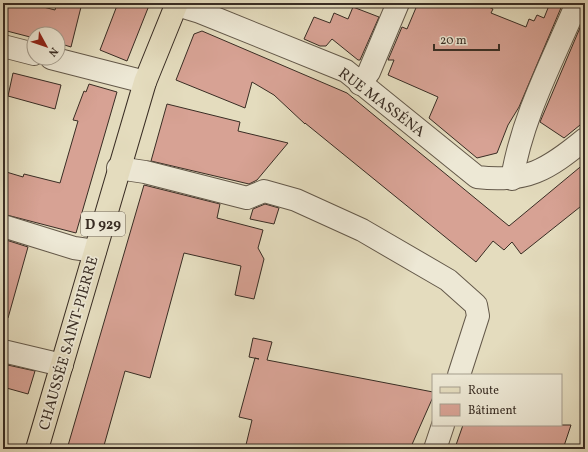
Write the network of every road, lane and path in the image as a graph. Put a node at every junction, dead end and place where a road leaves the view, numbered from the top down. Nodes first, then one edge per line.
1 (398, 3) edge
2 (577, 3) edge
3 (177, 4) edge
4 (3, 46) edge
5 (26, 52) edge
6 (66, 62) edge
7 (145, 82) junction
8 (360, 84) junction
9 (585, 139) edge
10 (118, 168) junction
11 (512, 179) junction
12 (3, 226) edge
13 (95, 251) junction
14 (3, 351) edge
15 (62, 365) junction
16 (459, 374) edge
17 (443, 426) edge
18 (37, 449) edge
19 (435, 449) edge

1 - 8 street
2 - 11 street
3 - 7 main road, CHAUSSÉE SAINT-PIERRE / D 929
3 - 8 street, RUE MASSÉNA
4 - 5 street
6 - 7 street
7 - 10 main road, CHAUSSÉE SAINT-PIERRE / D 929
8 - 11 street, RUE MASSÉNA
9 - 11 street, RUE MASSÉNA
10 - 13 main road, CHAUSSÉE SAINT-PIERRE / D 929
10 - 16 street
12 - 13 street
13 - 15 main road, CHAUSSÉE SAINT-PIERRE / D 929
14 - 15 street
15 - 18 main road, CHAUSSÉE SAINT-PIERRE / D 929
17 - 19 street

